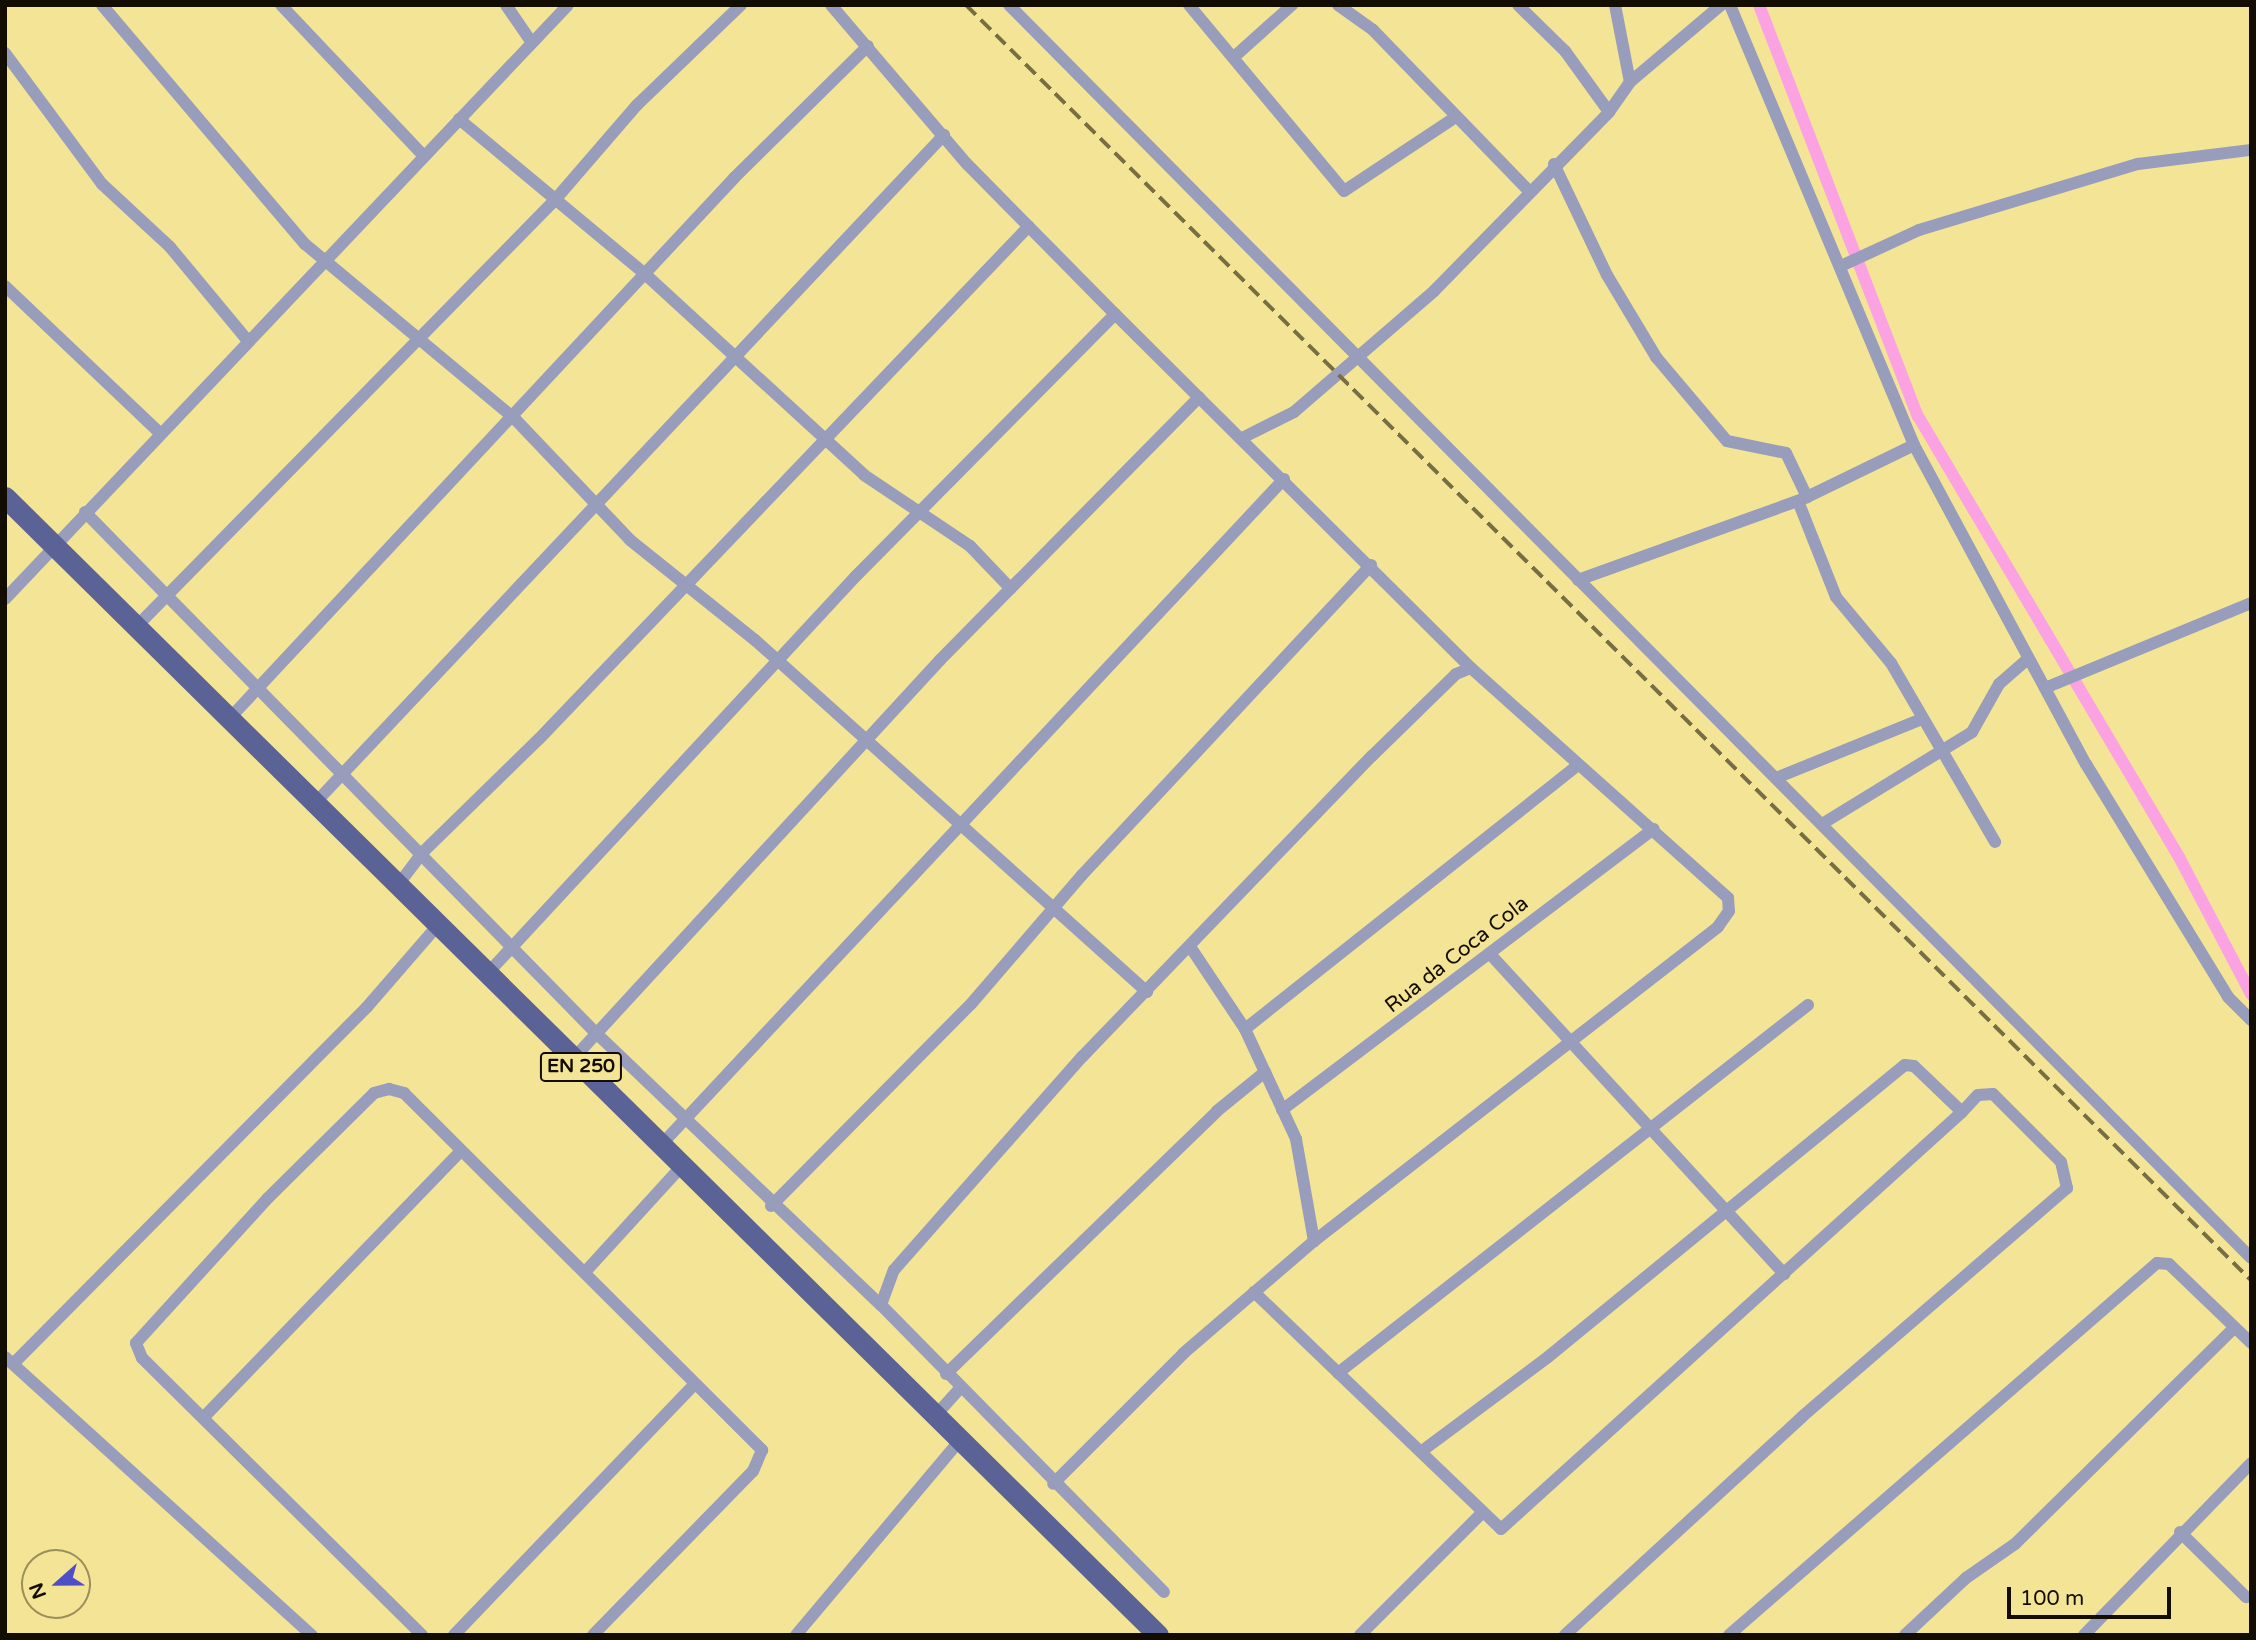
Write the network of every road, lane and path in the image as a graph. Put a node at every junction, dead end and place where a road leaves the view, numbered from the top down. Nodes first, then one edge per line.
1 (102, 5) edge
2 (281, 5) edge
3 (506, 5) edge
4 (568, 5) edge
5 (741, 5) edge
6 (831, 5) edge
7 (1009, 5) edge
8 (1189, 5) edge
9 (1292, 5) edge
10 (1338, 5) edge
11 (1518, 5) edge
12 (1615, 5) edge
13 (1721, 5) edge
14 (1730, 5) edge
15 (531, 43) junction
16 (868, 46) junction
17 (5, 53) edge
18 (1234, 57) junction
19 (1630, 82) junction
20 (1609, 112) junction
21 (1456, 117) junction
22 (459, 119) junction
23 (944, 135) junction
24 (2251, 150) edge
25 (424, 155) junction
26 (1554, 164) junction
27 (1527, 189) junction
28 (554, 201) junction
29 (1029, 226) junction
30 (322, 260) junction
31 (1843, 265) junction
32 (645, 274) junction
33 (7, 290) edge
34 (1115, 314) junction
35 (248, 341) junction
36 (416, 341) junction
37 (736, 356) junction
38 (1357, 356) junction
39 (1199, 397) junction
40 (514, 418) junction
41 (160, 433) junction
42 (824, 438) junction
43 (1242, 438) junction
44 (1914, 445) junction
45 (1284, 479) junction
46 (5, 497) edge
47 (1802, 499) junction
48 (598, 505) junction
49 (85, 512) junction
50 (922, 512) junction
51 (53, 545) junction
52 (1371, 565) junction
53 (1578, 580) junction
54 (687, 582) junction
55 (1011, 589) junction
56 (168, 596) junction
57 (5, 599) edge
58 (2251, 603) edge
59 (138, 625) junction
60 (2028, 659) junction
61 (777, 662) junction
62 (1471, 668) junction
63 (2045, 688) junction
64 (258, 689) junction
65 (230, 718) junction
66 (1922, 719) junction
67 (866, 743) junction
68 (1940, 752) junction
69 (1577, 766) junction
70 (343, 774) junction
71 (1776, 778) junction
72 (317, 801) junction
73 (1822, 824) junction
74 (959, 825) junction
75 (1654, 829) junction
76 (1995, 842) dead end
77 (422, 853) junction
78 (398, 885) junction
79 (1056, 910) junction
80 (438, 925) junction
81 (511, 946) junction
82 (1191, 948) junction
83 (1489, 954) junction
84 (487, 974) junction
85 (1147, 992) junction
86 (1808, 1005) dead end
87 (2251, 1020) edge
88 (1245, 1029) junction
89 (596, 1033) junction
90 (1573, 1045) junction
91 (573, 1059) junction
92 (1265, 1072) junction
93 (1282, 1111) junction
94 (1962, 1112) junction
95 (685, 1122) junction
96 (1649, 1125) junction
97 (661, 1145) junction
98 (460, 1152) junction
99 (682, 1166) junction
100 (771, 1206) junction
101 (1728, 1212) junction
102 (1314, 1241) junction
103 (2251, 1258) edge
104 (586, 1271) junction
105 (1784, 1274) junction
106 (1254, 1292) junction
107 (881, 1306) junction
108 (2235, 1328) junction
109 (2251, 1343) edge
110 (10, 1360) edge
111 (1338, 1373) junction
112 (946, 1374) junction
113 (695, 1384) junction
114 (960, 1388) junction
115 (936, 1415) junction
116 (203, 1418) junction
117 (961, 1439) junction
118 (1423, 1451) junction
119 (2251, 1463) edge
120 (1053, 1484) junction
121 (1481, 1514) junction
122 (2180, 1532) junction
123 (1164, 1592) dead end
124 (2246, 1597) dead end
125 (312, 1635) edge
126 (422, 1635) edge
127 (454, 1635) edge
128 (593, 1635) edge
129 (796, 1635) edge
130 (1158, 1635) edge
131 (1360, 1635) edge
132 (1565, 1635) edge
133 (1729, 1635) edge
134 (1905, 1635) edge
135 (2084, 1635) edge

1 - 30 street
2 - 25 street
3 - 15 street
4 - 15 street
5 - 28 street
6 - 16 street
7 - 38 street
8 - 18 street
9 - 18 street
10 - 21 street
11 - 20 street
12 - 19 street
13 - 19 street
14 - 31 street
15 - 22 street
16 - 23 street
16 - 32 street
17 - 35 street
18 - 21 street
19 - 20 street
20 - 26 street
21 - 27 street
22 - 25 street
22 - 28 street
23 - 29 street
23 - 37 street
24 - 31 street
25 - 30 street
26 - 27 street
26 - 47 street
27 - 38 street
28 - 32 street
28 - 36 street
29 - 34 street
29 - 42 street
30 - 35 street
30 - 36 street
31 - 44 street
32 - 37 street
32 - 40 street
33 - 41 street
34 - 39 street
34 - 50 street
35 - 41 street
36 - 40 street
36 - 56 street
37 - 42 street
37 - 48 street
38 - 43 street
38 - 53 street
39 - 43 street
39 - 55 street
40 - 48 street
40 - 64 street
41 - 49 street
42 - 50 street
42 - 54 street
43 - 45 street
44 - 47 street
44 - 60 street
45 - 52 street
45 - 74 street
46 - 51 main road, EN 250
47 - 53 street
47 - 66 street
48 - 54 street
48 - 70 street
49 - 51 street
49 - 56 street
50 - 55 street
50 - 61 street
51 - 57 street
51 - 59 main road, EN 250
52 - 62 street
52 - 79 street
53 - 71 street
54 - 61 street
54 - 77 street
55 - 67 street
56 - 59 street
56 - 64 street
58 - 63 street
59 - 65 main road, EN 250
60 - 63 street
60 - 68 street
61 - 67 street
61 - 81 street
62 - 69 street
62 - 82 street
63 - 87 street
64 - 65 street
64 - 70 street
65 - 72 main road, EN 250
66 - 68 street
66 - 71 street
67 - 74 street
67 - 89 street
68 - 73 street
68 - 76 street
69 - 75 street
69 - 88 street
70 - 72 street
70 - 77 street
71 - 73 street
72 - 78 main road, EN 250
73 - 103 street
74 - 79 street
74 - 95 street
75 - 83 street, Rua da Coca Cola
75 - 90 street
77 - 78 street
77 - 81 street
78 - 80 main road, EN 250
79 - 85 street
79 - 100 street
80 - 84 main road, EN 250
80 - 110 street
81 - 84 street
81 - 89 street
82 - 85 street
82 - 88 street
83 - 90 street
83 - 93 street, Rua da Coca Cola
84 - 91 main road, EN 250
85 - 107 street
86 - 96 street
88 - 92 street
89 - 91 street
89 - 95 street
90 - 96 street
90 - 102 street
91 - 97 main road, EN 250
92 - 93 street
92 - 112 street
93 - 102 street
94 - 101 street
94 - 105 street
94 - 132 street
95 - 97 street
95 - 100 street
96 - 101 street
96 - 111 street
97 - 99 main road, EN 250
98 - 104 street
98 - 116 street
98 - 116 street
99 - 104 street
99 - 115 main road, EN 250
100 - 107 street
101 - 105 street
101 - 118 street
102 - 106 street
104 - 113 street
105 - 121 street
106 - 111 street
106 - 120 street
107 - 112 street
108 - 109 street
108 - 133 street
108 - 134 street
110 - 125 street
111 - 118 street
112 - 114 street
113 - 127 street
113 - 128 street
114 - 115 street
114 - 120 street
115 - 117 main road, EN 250
116 - 126 street
117 - 129 street
117 - 130 main road, EN 250
118 - 121 street
119 - 122 street
120 - 123 street
121 - 131 street
122 - 124 street
122 - 135 street

